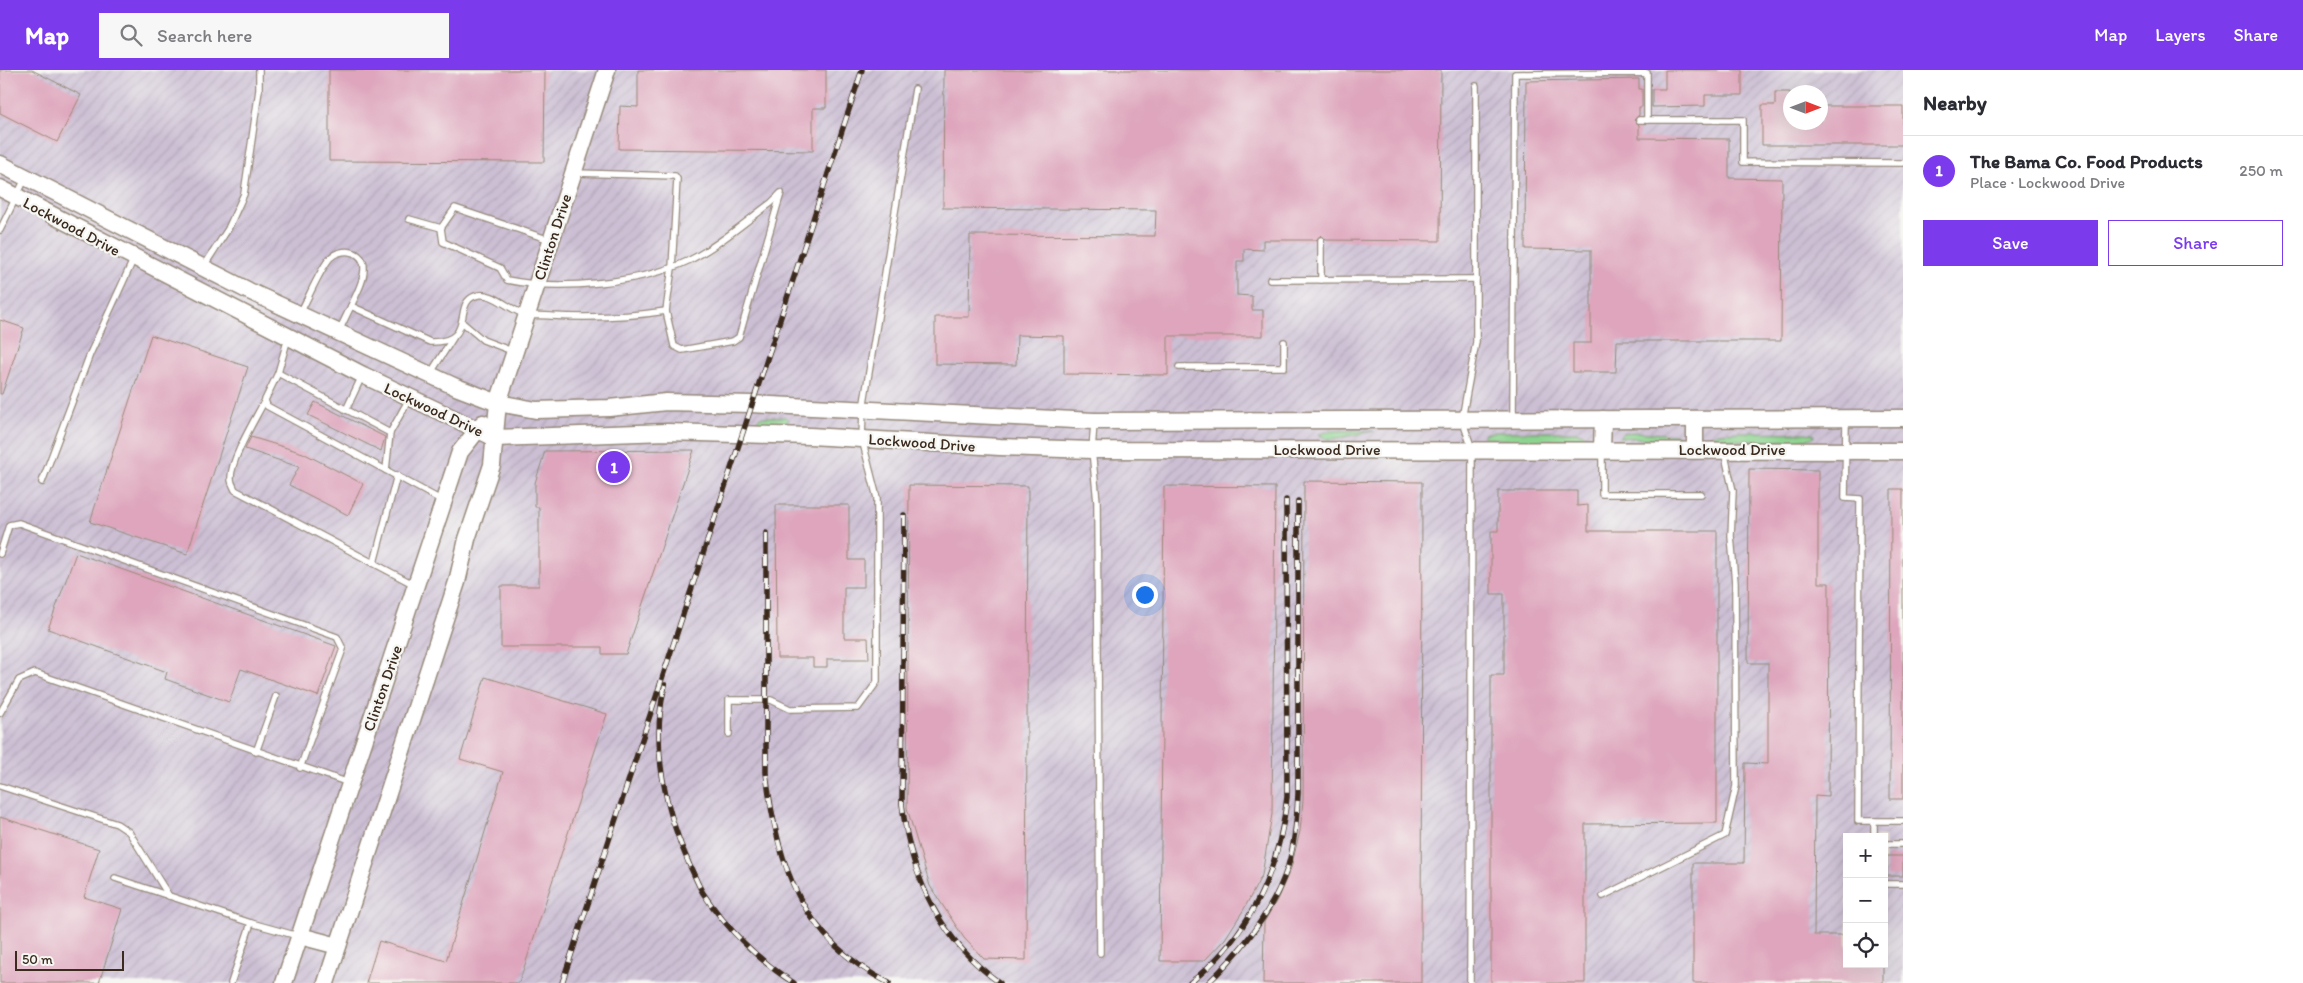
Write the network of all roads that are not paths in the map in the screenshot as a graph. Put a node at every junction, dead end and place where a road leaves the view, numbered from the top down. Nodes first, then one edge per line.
1 (258, 70) edge
2 (607, 70) edge
3 (1476, 86) dead end
4 (915, 89) dead end
5 (1639, 120) dead end
6 (1647, 120) junction
7 (1903, 163) edge
8 (0, 164) edge
9 (573, 173) junction
10 (26, 178) junction
11 (0, 188) edge
12 (16, 197) junction
13 (409, 219) dead end
14 (441, 228) junction
15 (0, 230) edge
16 (144, 237) junction
17 (550, 240) junction
18 (1322, 240) dead end
19 (134, 258) junction
20 (203, 268) junction
21 (672, 268) junction
22 (1476, 279) junction
23 (1270, 280) dead end
24 (1322, 280) junction
25 (535, 286) junction
26 (193, 288) junction
27 (352, 306) junction
28 (666, 311) junction
29 (300, 314) junction
30 (526, 315) junction
31 (463, 323) junction
32 (339, 332) junction
33 (288, 337) junction
34 (453, 338) junction
35 (1284, 342) dead end
36 (514, 352) junction
37 (1179, 367) dead end
38 (278, 373) junction
39 (430, 374) junction
40 (363, 375) junction
41 (410, 398) junction
42 (265, 400) junction
43 (498, 403) junction
44 (863, 409) junction
45 (346, 410) junction
46 (1513, 418) junction
47 (1846, 418) junction
48 (1903, 418) edge
49 (1462, 419) junction
50 (1603, 419) junction
51 (1695, 419) junction
52 (1094, 421) junction
53 (477, 430) junction
54 (390, 433) junction
55 (495, 438) junction
56 (862, 439) junction
57 (1472, 449) junction
58 (1602, 449) junction
59 (1695, 449) junction
60 (1724, 449) junction
61 (1092, 450) junction
62 (1846, 450) junction
63 (1903, 451) edge
64 (386, 470) junction
65 (397, 476) junction
66 (42, 482) dead end
67 (1701, 494) dead end
68 (443, 501) junction
69 (0, 554) edge
70 (374, 563) junction
71 (415, 585) junction
72 (276, 696) dead end
73 (0, 713) edge
74 (729, 734) dead end
75 (256, 752) junction
76 (300, 768) junction
77 (349, 784) junction
78 (0, 786) edge
79 (1874, 820) junction
80 (1903, 821) edge
81 (1874, 833) edge
82 (1888, 844) edge
83 (1903, 844) edge
84 (115, 878) dead end
85 (1888, 884) edge
86 (1903, 884) edge
87 (169, 896) junction
88 (1603, 896) dead end
89 (251, 923) junction
90 (300, 936) junction
91 (338, 946) junction
92 (1100, 953) dead end
93 (231, 983) edge
94 (284, 983) edge
95 (326, 983) edge
96 (1470, 983) edge

1 - 20 lane
2 - 9 main road, Clinton Drive
3 - 22 lane
4 - 44 lane
5 - 6 lane
6 - 7 lane
6 - 46 lane
8 - 10 main road, Lockwood Drive
9 - 17 main road, Clinton Drive
9 - 21 lane
10 - 12 lane
10 - 16 main road, Lockwood Drive
11 - 12 main road, Lockwood Drive
12 - 15 lane
12 - 19 main road, Lockwood Drive
13 - 14 lane
14 - 17 lane
14 - 25 lane
16 - 19 main road
16 - 20 main road, Lockwood Drive
17 - 25 main road, Clinton Drive
18 - 24 lane
19 - 26 main road, Lockwood Drive
19 - 66 lane
20 - 26 main road
20 - 29 main road, Lockwood Drive
21 - 25 lane
21 - 28 lane
21 - 28 lane
22 - 24 lane
22 - 49 lane
23 - 24 lane
25 - 30 main road, Clinton Drive
26 - 33 main road, Lockwood Drive
27 - 29 lane
27 - 32 lane
27 - 34 lane
28 - 30 lane
29 - 32 main road, Lockwood Drive
29 - 33 main road
30 - 31 lane
30 - 36 main road, Clinton Drive
31 - 34 lane
31 - 36 lane
32 - 39 main road, Lockwood Drive
33 - 38 lane
33 - 40 main road, Lockwood Drive
34 - 39 lane
35 - 37 lane
36 - 43 main road, Clinton Drive
38 - 42 lane
38 - 45 lane
39 - 43 main road, Lockwood Drive
40 - 41 main road, Lockwood Drive
40 - 45 lane
41 - 53 main road, Lockwood Drive
41 - 54 lane
42 - 64 lane
42 - 70 lane
43 - 44 main road, Lockwood Drive
43 - 53 main road, Clinton Drive
43 - 55 main road, Clinton Drive
44 - 52 main road, Lockwood Drive
44 - 56 lane
45 - 54 lane
46 - 49 main road, Lockwood Drive
46 - 50 main road, Lockwood Drive
47 - 48 main road, Lockwood Drive
47 - 51 main road, Lockwood Drive
47 - 62 lane
49 - 52 main road, Lockwood Drive
49 - 57 lane
50 - 51 main road, Lockwood Drive
50 - 58 main road
51 - 59 main road
52 - 61 lane
53 - 55 main road, Lockwood Drive
53 - 68 main road, Clinton Drive
54 - 64 lane
55 - 56 main road, Lockwood Drive
55 - 91 main road, Clinton Drive
56 - 61 main road, Lockwood Drive
56 - 74 lane
57 - 58 main road, Lockwood Drive
57 - 61 main road, Lockwood Drive
57 - 96 lane
58 - 59 main road, Lockwood Drive
58 - 67 lane
59 - 60 main road, Lockwood Drive
60 - 62 main road, Lockwood Drive
60 - 88 lane
61 - 92 lane
62 - 63 main road, Lockwood Drive
62 - 79 lane
64 - 65 lane
65 - 68 lane
65 - 70 lane
68 - 71 main road, Clinton Drive
69 - 76 lane
70 - 71 lane
71 - 77 main road, Clinton Drive
72 - 75 lane
73 - 75 lane
75 - 76 lane
76 - 77 lane
77 - 90 main road, Clinton Drive
78 - 87 lane
79 - 80 lane
79 - 81 lane
82 - 83 lane
84 - 87 lane
85 - 86 lane
87 - 89 lane
89 - 90 lane
89 - 93 lane
90 - 91 main road
90 - 94 main road, Clinton Drive
91 - 95 main road, Clinton Drive

